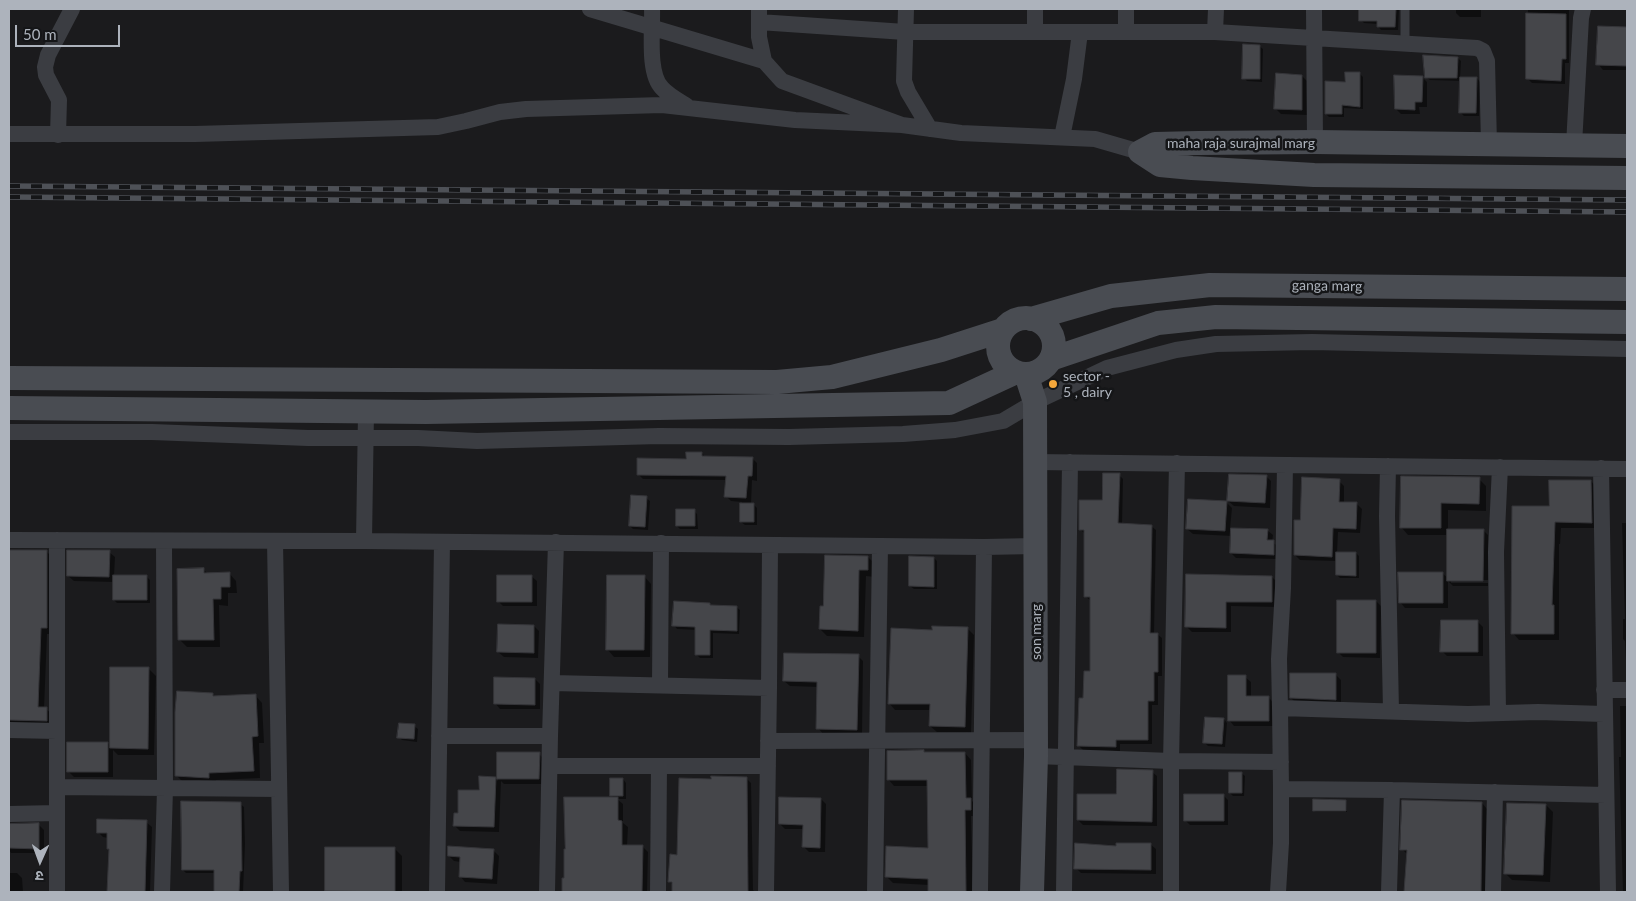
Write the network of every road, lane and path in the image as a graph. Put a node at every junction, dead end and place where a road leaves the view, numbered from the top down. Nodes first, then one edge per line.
1 (72, 9) edge
2 (590, 9) edge
3 (652, 9) edge
4 (906, 9) edge
5 (1035, 9) edge
6 (1126, 9) edge
7 (1216, 9) edge
8 (1314, 9) edge
9 (1405, 9) edge
10 (1583, 9) edge
11 (759, 16) edge
12 (652, 27) junction
13 (905, 32) junction
14 (1035, 32) junction
15 (1080, 32) junction
16 (1126, 32) junction
17 (1215, 32) junction
18 (1314, 37) junction
19 (1405, 42) junction
20 (764, 61) junction
21 (689, 107) junction
22 (902, 125) junction
23 (930, 129) junction
24 (9, 134) edge
25 (58, 135) junction
26 (1062, 137) junction
27 (1315, 142) junction
28 (1489, 144) junction
29 (1574, 145) junction
30 (1627, 146) edge
31 (1140, 152) junction
32 (1314, 175) junction
33 (1577, 177) junction
34 (1627, 178) edge
35 (1627, 289) edge
36 (1031, 319) junction
37 (1627, 322) edge
38 (1003, 330) junction
39 (1627, 349) edge
40 (1051, 358) junction
41 (1021, 373) junction
42 (9, 378) edge
43 (1035, 402) junction
44 (9, 408) edge
45 (366, 412) junction
46 (9, 432) edge
47 (367, 438) junction
48 (1034, 462) junction
49 (1070, 462) junction
50 (1176, 464) junction
51 (1285, 465) junction
52 (1388, 466) junction
53 (1500, 467) junction
54 (1601, 468) junction
55 (1627, 469) edge
56 (9, 540) edge
57 (57, 540) junction
58 (164, 541) junction
59 (275, 541) junction
60 (364, 542) junction
61 (442, 542) junction
62 (556, 542) junction
63 (661, 543) junction
64 (770, 545) junction
65 (880, 546) junction
66 (1035, 546) junction
67 (984, 547) junction
68 (552, 683) junction
69 (660, 685) junction
70 (769, 688) junction
71 (1604, 690) junction
72 (1627, 690) edge
73 (1280, 708) junction
74 (1391, 711) junction
75 (1498, 713) junction
76 (1604, 714) junction
77 (9, 730) edge
78 (57, 731) junction
79 (439, 736) junction
80 (550, 736) junction
81 (768, 741) junction
82 (877, 741) junction
83 (982, 741) junction
84 (1036, 748) junction
85 (1065, 758) junction
86 (1171, 761) junction
87 (1281, 762) junction
88 (550, 766) junction
89 (659, 766) junction
90 (768, 766) junction
91 (57, 787) junction
92 (165, 789) junction
93 (279, 789) junction
94 (1281, 789) junction
95 (1392, 790) junction
96 (1495, 792) junction
97 (1606, 795) junction
98 (57, 813) junction
99 (9, 814) edge
100 (57, 892) edge
101 (162, 892) edge
102 (281, 892) edge
103 (437, 892) edge
104 (547, 892) edge
105 (658, 892) edge
106 (766, 892) edge
107 (875, 892) edge
108 (980, 892) edge
109 (1032, 892) edge
110 (1064, 892) edge
111 (1171, 892) edge
112 (1278, 892) edge
113 (1389, 892) edge
114 (1493, 892) edge
115 (1608, 892) edge

1 - 25 street
2 - 12 street
3 - 12 street
4 - 13 street
5 - 14 street
6 - 16 street
7 - 17 street
8 - 18 street
9 - 19 lane
10 - 29 street
11 - 13 street
11 - 20 street
12 - 20 street
12 - 21 street
13 - 14 street
13 - 23 street
14 - 15 street
15 - 16 street
15 - 26 street
16 - 17 street
17 - 18 street
18 - 19 street
18 - 27 street
19 - 28 street
20 - 22 street
21 - 22 street
21 - 25 street
22 - 23 street
23 - 26 street
24 - 25 street
26 - 31 street
27 - 28 street, maha raja surajmal marg
27 - 31 street, maha raja surajmal marg
27 - 32 street
28 - 29 street, maha raja surajmal marg
29 - 30 street, maha raja surajmal marg
29 - 33 street
31 - 32 street, maha raja surajmal marg
32 - 33 street, maha raja surajmal marg
33 - 34 street, maha raja surajmal marg
35 - 36 street, ganga marg
36 - 38 street
36 - 40 street
37 - 40 street
38 - 41 street
38 - 42 street
39 - 43 street
40 - 41 street
41 - 43 street, son marg
41 - 45 street
43 - 47 street
43 - 48 street, son marg
44 - 45 street
45 - 47 street
46 - 47 street
47 - 60 street
48 - 49 street
48 - 66 street, son marg
49 - 50 street
49 - 85 street
50 - 51 street
50 - 86 street
51 - 52 street
51 - 73 street
52 - 53 street
52 - 74 street
53 - 54 street
53 - 75 street
54 - 55 street
54 - 71 street
56 - 57 street
57 - 58 street
57 - 78 street
58 - 59 street
58 - 92 street
59 - 60 street
59 - 93 street
60 - 61 street
61 - 62 street
61 - 79 street
62 - 63 street
62 - 68 street
63 - 64 street
63 - 69 street
64 - 65 street
64 - 70 street
65 - 67 street
65 - 82 street
66 - 67 street
66 - 84 street, son marg
67 - 83 street
68 - 69 street
68 - 80 street
69 - 70 street
70 - 81 street
71 - 72 street
71 - 76 street
73 - 74 street
73 - 87 street
74 - 75 street
75 - 76 street
76 - 97 street
77 - 78 street
78 - 91 street
79 - 80 street
79 - 103 street
80 - 88 street
81 - 82 street
81 - 90 street
82 - 83 street
82 - 107 street
83 - 84 street
83 - 108 street
84 - 85 street
84 - 109 street, son marg
85 - 86 street
85 - 110 street
86 - 87 street
86 - 111 street
87 - 94 street
88 - 89 street
88 - 104 street
89 - 90 street
89 - 105 street
90 - 106 street
91 - 92 street
91 - 98 street
92 - 93 street
92 - 101 street
93 - 102 street
94 - 95 street
94 - 112 street
95 - 96 street
95 - 113 street
96 - 97 street
96 - 114 street
97 - 115 street
98 - 99 street
98 - 100 street

